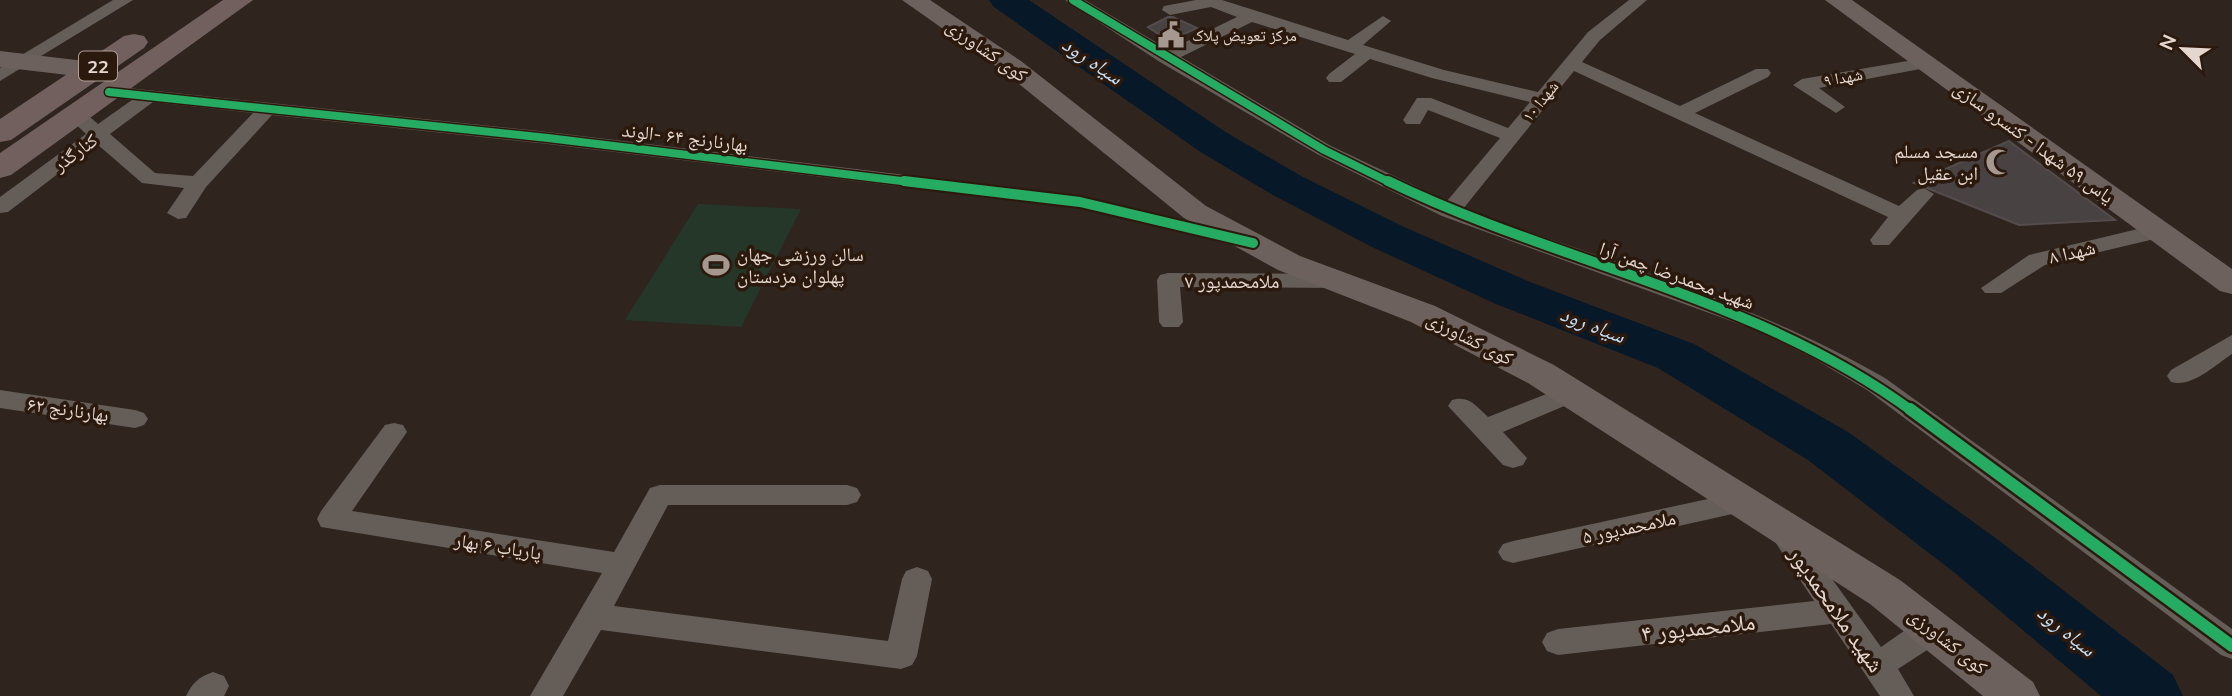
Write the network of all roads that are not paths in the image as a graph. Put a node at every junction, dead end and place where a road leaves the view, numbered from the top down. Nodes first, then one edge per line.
1 (125, 0) edge
2 (197, 0) edge
3 (240, 0) edge
4 (914, 0) edge
5 (1073, 0) edge
6 (1639, 0) edge
7 (1836, 0) edge
8 (1170, 10) dead end
9 (1251, 16) junction
10 (1384, 22) dead end
11 (1350, 47) junction
12 (1368, 52) junction
13 (1166, 58) junction
14 (11, 60) edge
15 (1571, 63) junction
16 (1925, 63) junction
17 (1762, 73) dead end
18 (0, 76) edge
19 (1335, 78) dead end
20 (101, 81) junction
21 (149, 96) junction
22 (1542, 99) junction
23 (1836, 107) dead end
24 (267, 108) junction
25 (1680, 113) junction
26 (76, 115) junction
27 (1413, 120) dead end
28 (0, 133) edge
29 (99, 135) junction
30 (1512, 136) junction
31 (0, 168) edge
32 (198, 183) junction
33 (1924, 194) dead end
34 (0, 207) edge
35 (1450, 211) junction
36 (178, 213) dead end
37 (1901, 215) junction
38 (2159, 231) junction
39 (1881, 240) dead end
40 (1253, 243) junction
41 (1337, 281) junction
42 (2232, 284) edge
43 (1993, 288) dead end
44 (1171, 321) dead end
45 (2232, 343) edge
46 (2179, 376) dead end
47 (1572, 393) junction
48 (0, 399) edge
49 (1461, 406) dead end
50 (135, 419) dead end
51 (1484, 429) junction
52 (394, 432) dead end
53 (1513, 458) dead end
54 (847, 495) dead end
55 (1760, 512) junction
56 (1513, 552) dead end
57 (622, 565) junction
58 (917, 579) dead end
59 (1839, 611) junction
60 (593, 616) junction
61 (1933, 630) junction
62 (1558, 642) dead end
63 (2232, 646) edge
64 (1877, 666) junction
65 (546, 696) edge
66 (1898, 696) edge
67 (2017, 696) edge

1 - 14 street
2 - 20 highway, 22
3 - 20 highway, 22
4 - 40 street, کوی کشاورزی
5 - 13 street, شهید محمدرضا چمن آرا
6 - 15 street, شهدا ۱۰
7 - 16 street, یاس ۵۹ شهدا - کنسرو سازی
8 - 9 street
9 - 11 street
9 - 13 street
10 - 11 street
11 - 12 street
12 - 19 street
12 - 22 street
13 - 35 street, شهید محمدرضا چمن آرا
14 - 18 street
14 - 20 street
15 - 22 street, شهدا ۱۰
15 - 25 street
16 - 23 street, شهدا ۹
16 - 38 street, یاس ۵۹ شهدا - کنسرو سازی
17 - 25 street
20 - 21 street, بهارنارنج ۶۴ -الوند
20 - 26 highway, 22
20 - 28 highway, 22
21 - 24 street, بهارنارنج ۶۴ -الوند
21 - 29 street, کنارگذر
22 - 30 street, شهدا ۱۰
24 - 32 street
24 - 40 street, بهارنارنج ۶۴ -الوند
25 - 37 street
26 - 29 street
26 - 31 highway, 22
27 - 30 street
29 - 32 street
29 - 34 street, کنارگذر
30 - 35 street, شهدا ۱۰
32 - 36 street
33 - 37 street
35 - 63 street, شهید محمدرضا چمن آرا
37 - 39 street
38 - 42 street, یاس ۵۹ شهدا - کنسرو سازی
38 - 43 street, شهدا ۸
40 - 41 street, کوی کشاورزی
41 - 44 street, ملامحمدپور ۷
41 - 47 street, کوی کشاورزی
45 - 46 street
47 - 51 street
47 - 55 street, کوی کشاورزی
48 - 50 street, بهارنارنج ۶۲
49 - 51 street
51 - 53 street
52 - 57 street, پاریاب ۶ بهار
54 - 57 street
55 - 56 street, ملامحمدپور ۵
55 - 59 street, شهید ملامحمدپور
55 - 61 street, کوی کشاورزی
57 - 60 street
58 - 60 street
59 - 62 street, ملامحمدپور ۴
59 - 64 street, شهید ملامحمدپور
60 - 65 street
61 - 64 street
61 - 67 street, کوی کشاورزی
64 - 66 street, شهید ملامحمدپور

